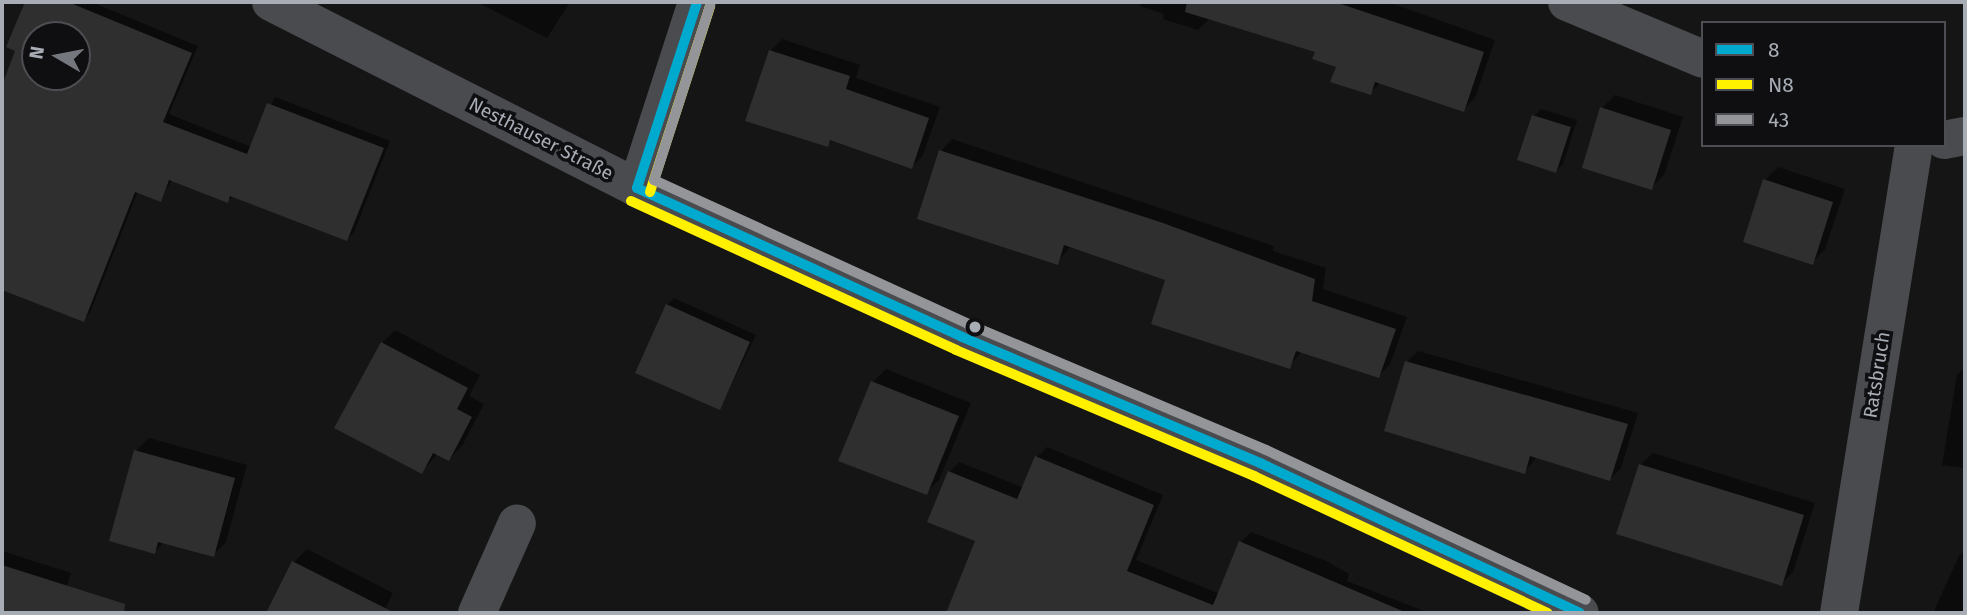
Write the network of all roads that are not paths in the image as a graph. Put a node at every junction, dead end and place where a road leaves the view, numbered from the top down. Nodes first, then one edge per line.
1 (271, 2) edge
2 (697, 2) edge
3 (1567, 2) edge
4 (1701, 58) edge
5 (1965, 136) edge
6 (1946, 140) edge
7 (1923, 147) edge
8 (637, 187) junction
9 (517, 523) dead end
10 (477, 613) edge
11 (1580, 613) edge
12 (1839, 613) edge

1 - 8 street, Nesthauser Straße
2 - 8 street
3 - 4 street
5 - 6 street, Ratsbruch
7 - 12 street, Ratsbruch
8 - 11 street, Nesthauser Straße
9 - 10 street

